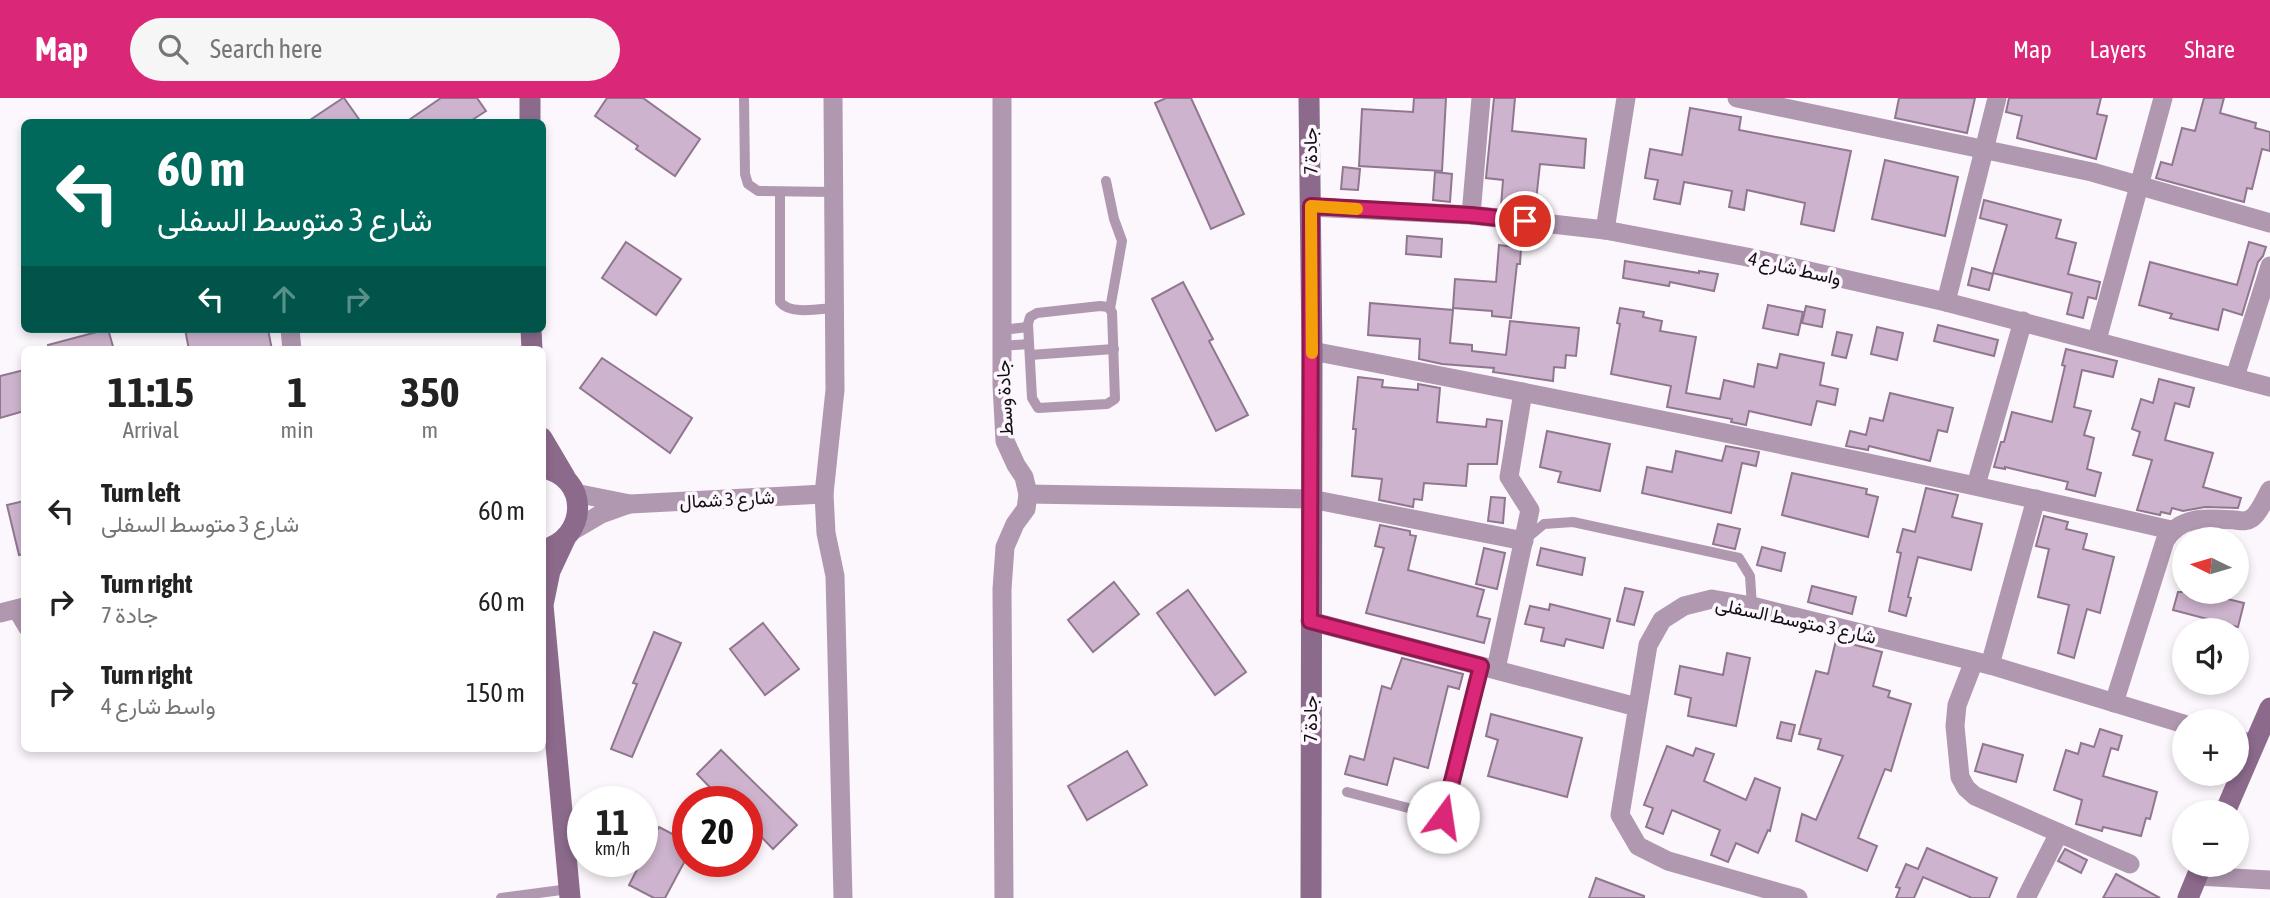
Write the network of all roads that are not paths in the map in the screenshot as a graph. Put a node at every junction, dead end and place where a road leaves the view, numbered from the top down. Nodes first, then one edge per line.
1 (530, 98) edge
2 (744, 98) edge
3 (833, 98) edge
4 (1002, 98) edge
5 (1309, 98) edge
6 (1481, 98) edge
7 (1626, 98) edge
8 (1737, 98) edge
9 (1997, 98) edge
10 (2164, 98) edge
11 (530, 119) edge
12 (1984, 148) junction
13 (1106, 181) dead end
14 (2141, 185) junction
15 (780, 192) junction
16 (834, 192) junction
17 (1311, 206) junction
18 (1471, 215) junction
19 (2270, 223) edge
20 (1605, 230) junction
21 (2270, 266) edge
22 (1946, 302) junction
23 (834, 308) junction
24 (1111, 309) junction
25 (2023, 321) junction
26 (1028, 327) junction
27 (1002, 338) junction
28 (2098, 340) junction
29 (1029, 349) junction
30 (1114, 349) junction
31 (1312, 351) junction
32 (2235, 377) junction
33 (2270, 387) edge
34 (1523, 391) junction
35 (546, 445) edge
36 (546, 468) edge
37 (570, 485) junction
38 (1976, 485) junction
39 (2270, 490) edge
40 (824, 494) junction
41 (1028, 494) junction
42 (1311, 499) junction
43 (2036, 499) junction
44 (631, 504) junction
45 (2171, 530) junction
46 (569, 536) junction
47 (1524, 541) junction
48 (546, 549) edge
49 (546, 589) edge
50 (1752, 606) junction
51 (1310, 621) junction
52 (546, 635) edge
53 (1982, 663) junction
54 (1489, 667) junction
55 (2114, 703) junction
56 (1637, 707) junction
57 (2270, 708) edge
58 (2172, 720) edge
59 (2249, 737) edge
60 (1347, 792) dead end
61 (2059, 833) junction
62 (2130, 864) dead end
63 (2197, 877) edge
64 (2249, 877) edge
65 (2270, 880) edge
66 (570, 894) edge
67 (501, 898) edge
68 (843, 898) edge
69 (1004, 898) edge
70 (1311, 898) edge
71 (1798, 898) edge
72 (2026, 898) edge
73 (2188, 898) edge

1 - 11 main road
2 - 15 lane
3 - 16 street
4 - 27 street, جادة وسط
5 - 17 main road, جادة 7
6 - 18 street
7 - 20 street
8 - 12 street
9 - 12 street
10 - 14 street
12 - 14 street
12 - 22 street
13 - 24 lane
14 - 19 street
14 - 28 street
15 - 16 lane
15 - 23 lane
16 - 23 street
17 - 18 street, واسط شارع 4
17 - 31 main road, جادة 7
18 - 20 street, واسط شارع 4
20 - 22 street, واسط شارع 4
21 - 32 street
22 - 25 street, واسط شارع 4
23 - 40 street
24 - 26 lane
24 - 30 lane
25 - 28 street, واسط شارع 4
25 - 38 street
26 - 27 lane
26 - 29 lane
27 - 29 lane
27 - 41 street, جادة وسط
28 - 32 street, واسط شارع 4
29 - 30 lane
29 - 30 lane
31 - 34 street
31 - 42 main road, جادة 7
32 - 33 street, واسط شارع 4
34 - 38 street
34 - 47 street
35 - 37 main road
36 - 37 main road
37 - 44 street, شارع 3 شمال
37 - 46 main road
38 - 43 street
39 - 45 street
40 - 44 street, شارع 3 شمال
40 - 68 street
41 - 42 street
41 - 69 street
42 - 47 street
42 - 51 main road, جادة 7
43 - 45 street
43 - 53 street
44 - 46 street, شارع 3 شمال
45 - 55 street
46 - 48 main road
46 - 49 main road
47 - 50 lane
47 - 54 street
50 - 53 street, شارع 3 متوسط السفلى
50 - 56 street, شارع 3 متوسط السفلى
51 - 54 street
51 - 70 main road, جادة 7
52 - 66 main road
53 - 55 street, شارع 3 متوسط السفلى
53 - 61 street
54 - 56 street
54 - 60 lane
55 - 58 street, شارع 3 متوسط السفلى
56 - 71 street, شارع 3 متوسط السفلى
57 - 59 main road
61 - 62 street
61 - 72 street
63 - 73 main road
64 - 65 street
66 - 67 lane

